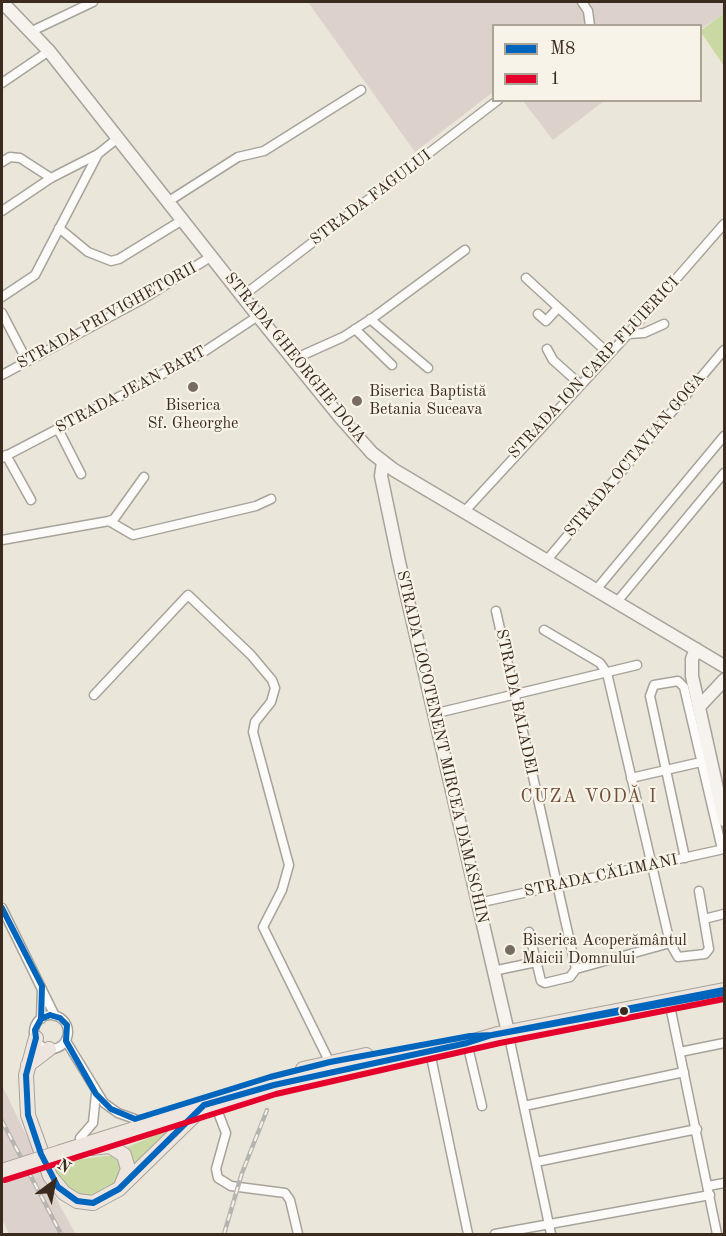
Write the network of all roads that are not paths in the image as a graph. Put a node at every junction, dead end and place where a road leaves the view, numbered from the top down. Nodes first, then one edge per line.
1 (2, 2) edge
2 (93, 2) edge
3 (582, 2) edge
4 (590, 24) edge
5 (32, 31) junction
6 (49, 51) junction
7 (2, 83) edge
8 (361, 90) dead end
9 (495, 102) edge
10 (118, 138) junction
11 (98, 154) junction
12 (2, 162) edge
13 (51, 178) junction
14 (169, 201) junction
15 (2, 211) edge
16 (183, 219) junction
17 (724, 224) edge
18 (59, 228) junction
19 (465, 250) dead end
20 (212, 256) junction
21 (526, 278) dead end
22 (244, 295) junction
23 (2, 297) edge
24 (558, 308) junction
25 (2, 313) edge
26 (538, 314) dead end
27 (258, 316) junction
28 (370, 320) junction
29 (664, 324) dead end
30 (355, 329) junction
31 (628, 334) junction
32 (547, 349) dead end
33 (724, 350) edge
34 (609, 354) junction
35 (294, 359) junction
36 (27, 361) junction
37 (392, 365) dead end
38 (428, 368) dead end
39 (2, 375) edge
40 (581, 385) junction
41 (58, 429) junction
42 (724, 436) edge
43 (4, 457) edge
44 (383, 462) junction
45 (724, 473) edge
46 (81, 474) dead end
47 (144, 477) dead end
48 (271, 499) dead end
49 (31, 500) dead end
50 (464, 512) junction
51 (109, 521) junction
52 (2, 540) edge
53 (546, 561) junction
54 (595, 591) junction
55 (616, 603) junction
56 (496, 611) dead end
57 (544, 630) dead end
58 (696, 649) junction
59 (637, 665) dead end
60 (724, 666) edge
61 (607, 673) junction
62 (724, 680) edge
63 (514, 693) junction
64 (94, 694) dead end
65 (699, 707) junction
66 (433, 714) junction
67 (701, 762) junction
68 (667, 770) junction
69 (631, 778) junction
70 (723, 803) edge
71 (724, 820) edge
72 (723, 849) edge
73 (685, 858) junction
74 (652, 865) junction
75 (557, 886) junction
76 (699, 891) dead end
77 (478, 903) junction
78 (2, 908) edge
79 (724, 914) edge
80 (704, 919) junction
81 (529, 932) dead end
82 (670, 943) junction
83 (536, 962) junction
84 (576, 969) junction
85 (493, 972) junction
86 (42, 986) junction
87 (721, 992) edge
88 (669, 1001) junction
89 (55, 1016) junction
90 (42, 1019) junction
91 (508, 1032) junction
92 (492, 1035) junction
93 (36, 1038) junction
94 (66, 1041) junction
95 (467, 1043) junction
96 (724, 1043) edge
97 (53, 1048) junction
98 (430, 1052) junction
99 (680, 1052) junction
100 (77, 1063) junction
101 (28, 1065) junction
102 (331, 1067) junction
103 (684, 1072) junction
104 (96, 1094) junction
105 (209, 1104) junction
106 (482, 1106) dead end
107 (524, 1106) junction
108 (135, 1119) junction
109 (697, 1129) junction
110 (79, 1142) junction
111 (60, 1148) junction
112 (2, 1162) edge
113 (536, 1162) junction
114 (2, 1171) edge
115 (724, 1183) edge
116 (119, 1188) junction
117 (709, 1190) junction
118 (549, 1225) junction
119 (298, 1234) edge
120 (468, 1234) edge
121 (495, 1234) edge
122 (551, 1234) edge
123 (717, 1234) edge

1 - 5 main road, STRADA GHEORGHE DOJA
2 - 5 street
3 - 4 street
5 - 6 main road, STRADA GHEORGHE DOJA
6 - 7 street
6 - 10 main road, STRADA GHEORGHE DOJA
8 - 14 street
9 - 22 street, STRADA FAGULUI
10 - 11 street
10 - 14 main road, STRADA GHEORGHE DOJA
11 - 13 street
11 - 18 street
12 - 13 street
13 - 15 street
14 - 16 main road, STRADA GHEORGHE DOJA
16 - 18 street
16 - 20 main road, STRADA GHEORGHE DOJA
17 - 31 street, STRADA ION CARP FLUIERICI
18 - 23 street
19 - 28 street
20 - 22 main road, STRADA GHEORGHE DOJA
20 - 36 street, STRADA PRIVIGHETORII
21 - 24 street
22 - 27 main road, STRADA GHEORGHE DOJA
24 - 26 street
24 - 34 street
25 - 36 street
27 - 35 main road, STRADA GHEORGHE DOJA
27 - 41 street, STRADA JEAN BART
28 - 30 street
28 - 38 street
29 - 31 street
30 - 35 street
30 - 37 street
31 - 34 street, STRADA ION CARP FLUIERICI
32 - 40 street
33 - 53 street, STRADA OCTAVIAN GOGA
34 - 40 street, STRADA ION CARP FLUIERICI
35 - 44 main road, STRADA GHEORGHE DOJA
36 - 39 street, STRADA PRIVIGHETORII
40 - 50 street, STRADA ION CARP FLUIERICI
41 - 43 street, STRADA JEAN BART
41 - 46 street
42 - 54 street
43 - 49 street
44 - 50 main road, STRADA GHEORGHE DOJA
44 - 66 main road, STRADA LOCOTENENT MIRCEA DAMASCHIN
45 - 55 street
47 - 51 street
48 - 51 street
50 - 53 main road, STRADA GHEORGHE DOJA
51 - 52 street
53 - 54 main road, STRADA GHEORGHE DOJA
54 - 55 main road, STRADA GHEORGHE DOJA
55 - 58 main road, STRADA GHEORGHE DOJA
56 - 63 street, STRADA BALADEI
57 - 61 street
58 - 60 main road, STRADA GHEORGHE DOJA
58 - 65 main road
59 - 61 street
61 - 63 street
61 - 69 street
62 - 65 main road
63 - 66 street
63 - 75 street, STRADA BALADEI
64 - 102 street
65 - 70 main road
66 - 77 main road, STRADA LOCOTENENT MIRCEA DAMASCHIN
67 - 68 street
67 - 68 street
67 - 72 street
68 - 69 street
68 - 73 street
69 - 74 street
70 - 71 main road
72 - 73 street, STRADA CĂLIMANI
73 - 74 street, STRADA CĂLIMANI
74 - 75 street, STRADA CĂLIMANI
74 - 82 street
75 - 77 street, STRADA CĂLIMANI
75 - 84 street, STRADA BALADEI
76 - 80 street
77 - 85 main road, STRADA LOCOTENENT MIRCEA DAMASCHIN
78 - 86 street
79 - 80 street
80 - 82 street
81 - 83 street
82 - 84 street
83 - 84 street
83 - 85 street
85 - 91 main road, STRADA LOCOTENENT MIRCEA DAMASCHIN
86 - 89 street
86 - 90 street
87 - 88 main road
88 - 91 main road
88 - 99 street
89 - 90 street
89 - 94 street
90 - 93 street
91 - 92 main road
91 - 107 street
92 - 95 main road
92 - 102 main road
93 - 97 street
93 - 101 main road
94 - 97 street
94 - 100 street
95 - 98 main road
95 - 106 street
96 - 99 street
97 - 100 street
97 - 101 main road
98 - 102 main road
98 - 120 street
99 - 103 street
100 - 104 street
101 - 116 main road
102 - 105 main road
102 - 108 main road
103 - 107 street
103 - 109 street
104 - 108 street
104 - 110 street
105 - 110 main road
105 - 116 main road
105 - 119 street
107 - 113 street
108 - 110 main road
109 - 113 street
109 - 117 street
110 - 111 main road
110 - 116 main road
111 - 112 main road
111 - 114 main road, bridge
113 - 118 street
115 - 117 street
117 - 118 street
117 - 123 street
118 - 121 street
118 - 122 street

